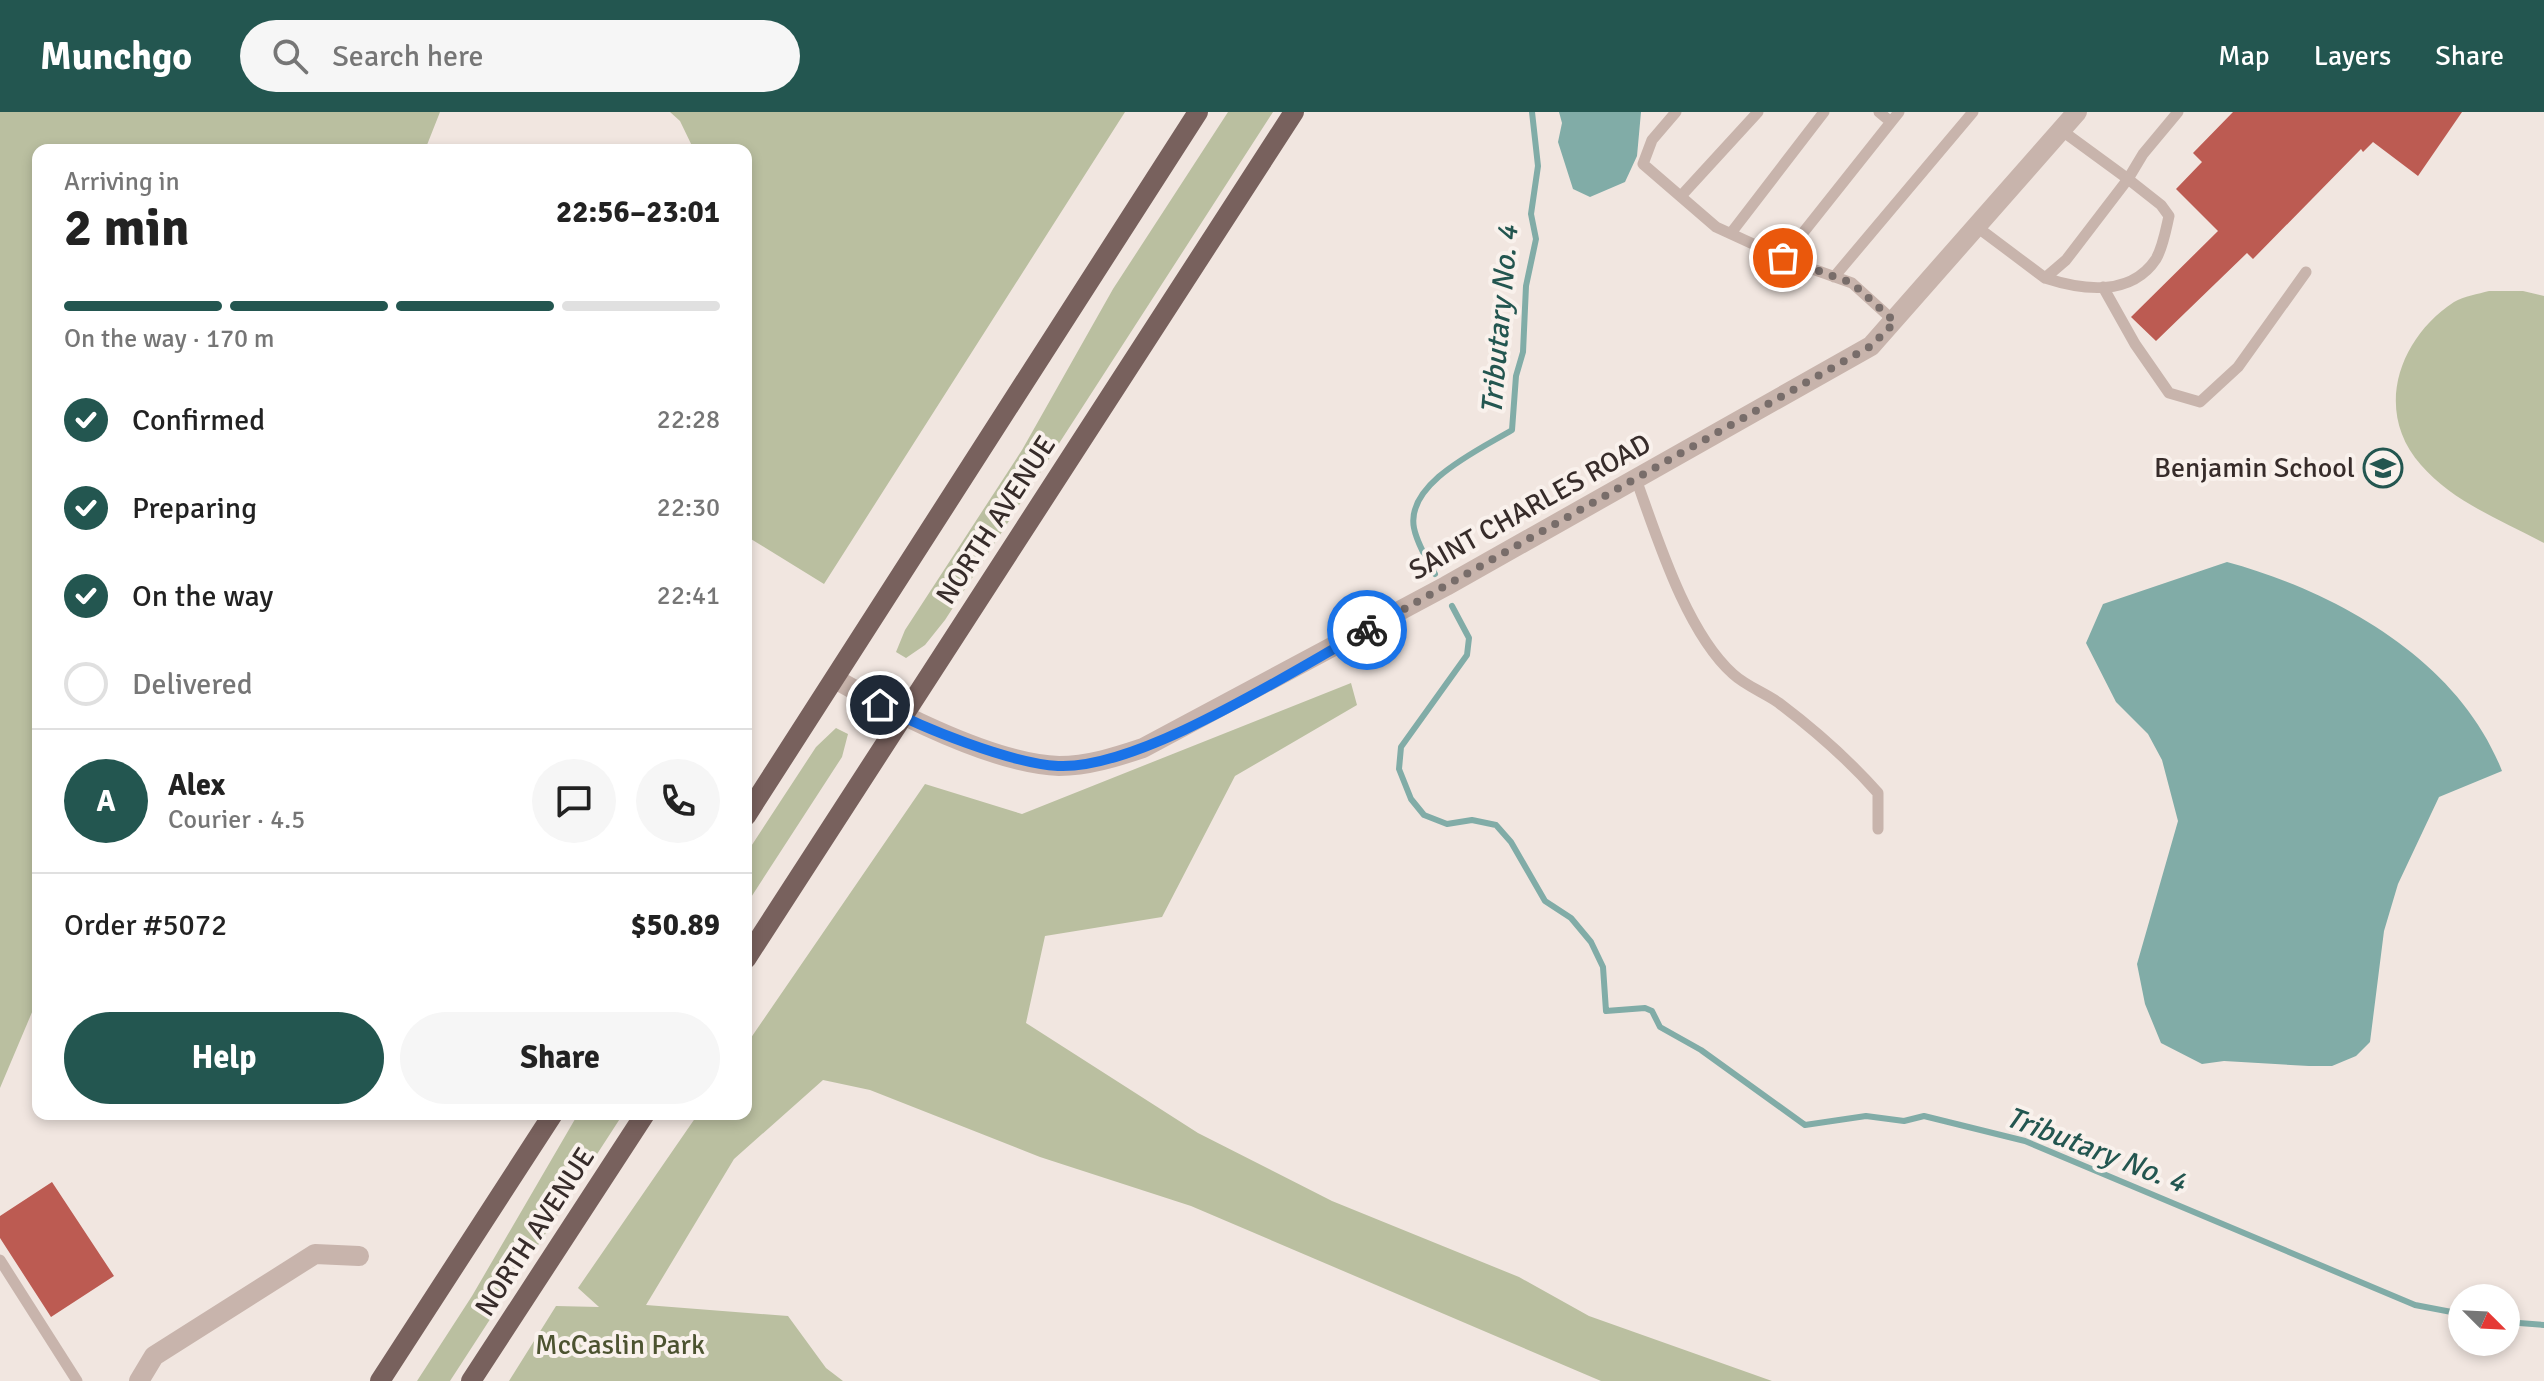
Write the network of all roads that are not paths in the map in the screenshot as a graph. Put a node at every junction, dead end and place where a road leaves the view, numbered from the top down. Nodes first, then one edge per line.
1 (1198, 112) edge
2 (1294, 112) edge
3 (1676, 112) edge
4 (1758, 112) edge
5 (1824, 112) edge
6 (1879, 112) edge
7 (1973, 112) edge
8 (2077, 112) edge
9 (2178, 112) edge
10 (1895, 117) edge
11 (2061, 130) junction
12 (2128, 179) junction
13 (1681, 196) junction
14 (1977, 227) junction
15 (1731, 233) junction
16 (1783, 258) junction
17 (2306, 272) dead end
18 (1834, 277) junction
19 (2045, 278) junction
20 (2103, 287) junction
21 (1895, 322) junction
22 (1636, 479) junction
23 (835, 679) junction
24 (903, 717) junction
25 (752, 807) edge
26 (1878, 829) dead end
27 (752, 950) edge
28 (549, 1120) edge
29 (641, 1120) edge
30 (359, 1256) dead end
31 (0, 1260) edge
32 (77, 1381) edge
33 (139, 1381) edge
34 (380, 1381) edge
35 (471, 1381) edge

1 - 23 main road, NORTH AVENUE
2 - 24 main road, NORTH AVENUE
3 - 13 lane
4 - 13 lane
5 - 15 lane
6 - 10 lane
7 - 18 lane
8 - 11 street, SAINT CHARLES ROAD
9 - 12 lane
10 - 16 lane
11 - 12 lane
11 - 14 street, SAINT CHARLES ROAD
12 - 19 lane
12 - 20 lane
13 - 15 lane
14 - 19 lane
14 - 21 street, SAINT CHARLES ROAD
15 - 16 lane
16 - 18 lane
17 - 20 lane
18 - 21 lane
19 - 20 lane
21 - 22 street, SAINT CHARLES ROAD
22 - 24 street, SAINT CHARLES ROAD
22 - 26 lane
23 - 24 street, SAINT CHARLES ROAD
23 - 25 main road, NORTH AVENUE
24 - 27 main road, NORTH AVENUE
28 - 34 main road, NORTH AVENUE
29 - 35 main road, NORTH AVENUE
30 - 33 street
31 - 32 lane

